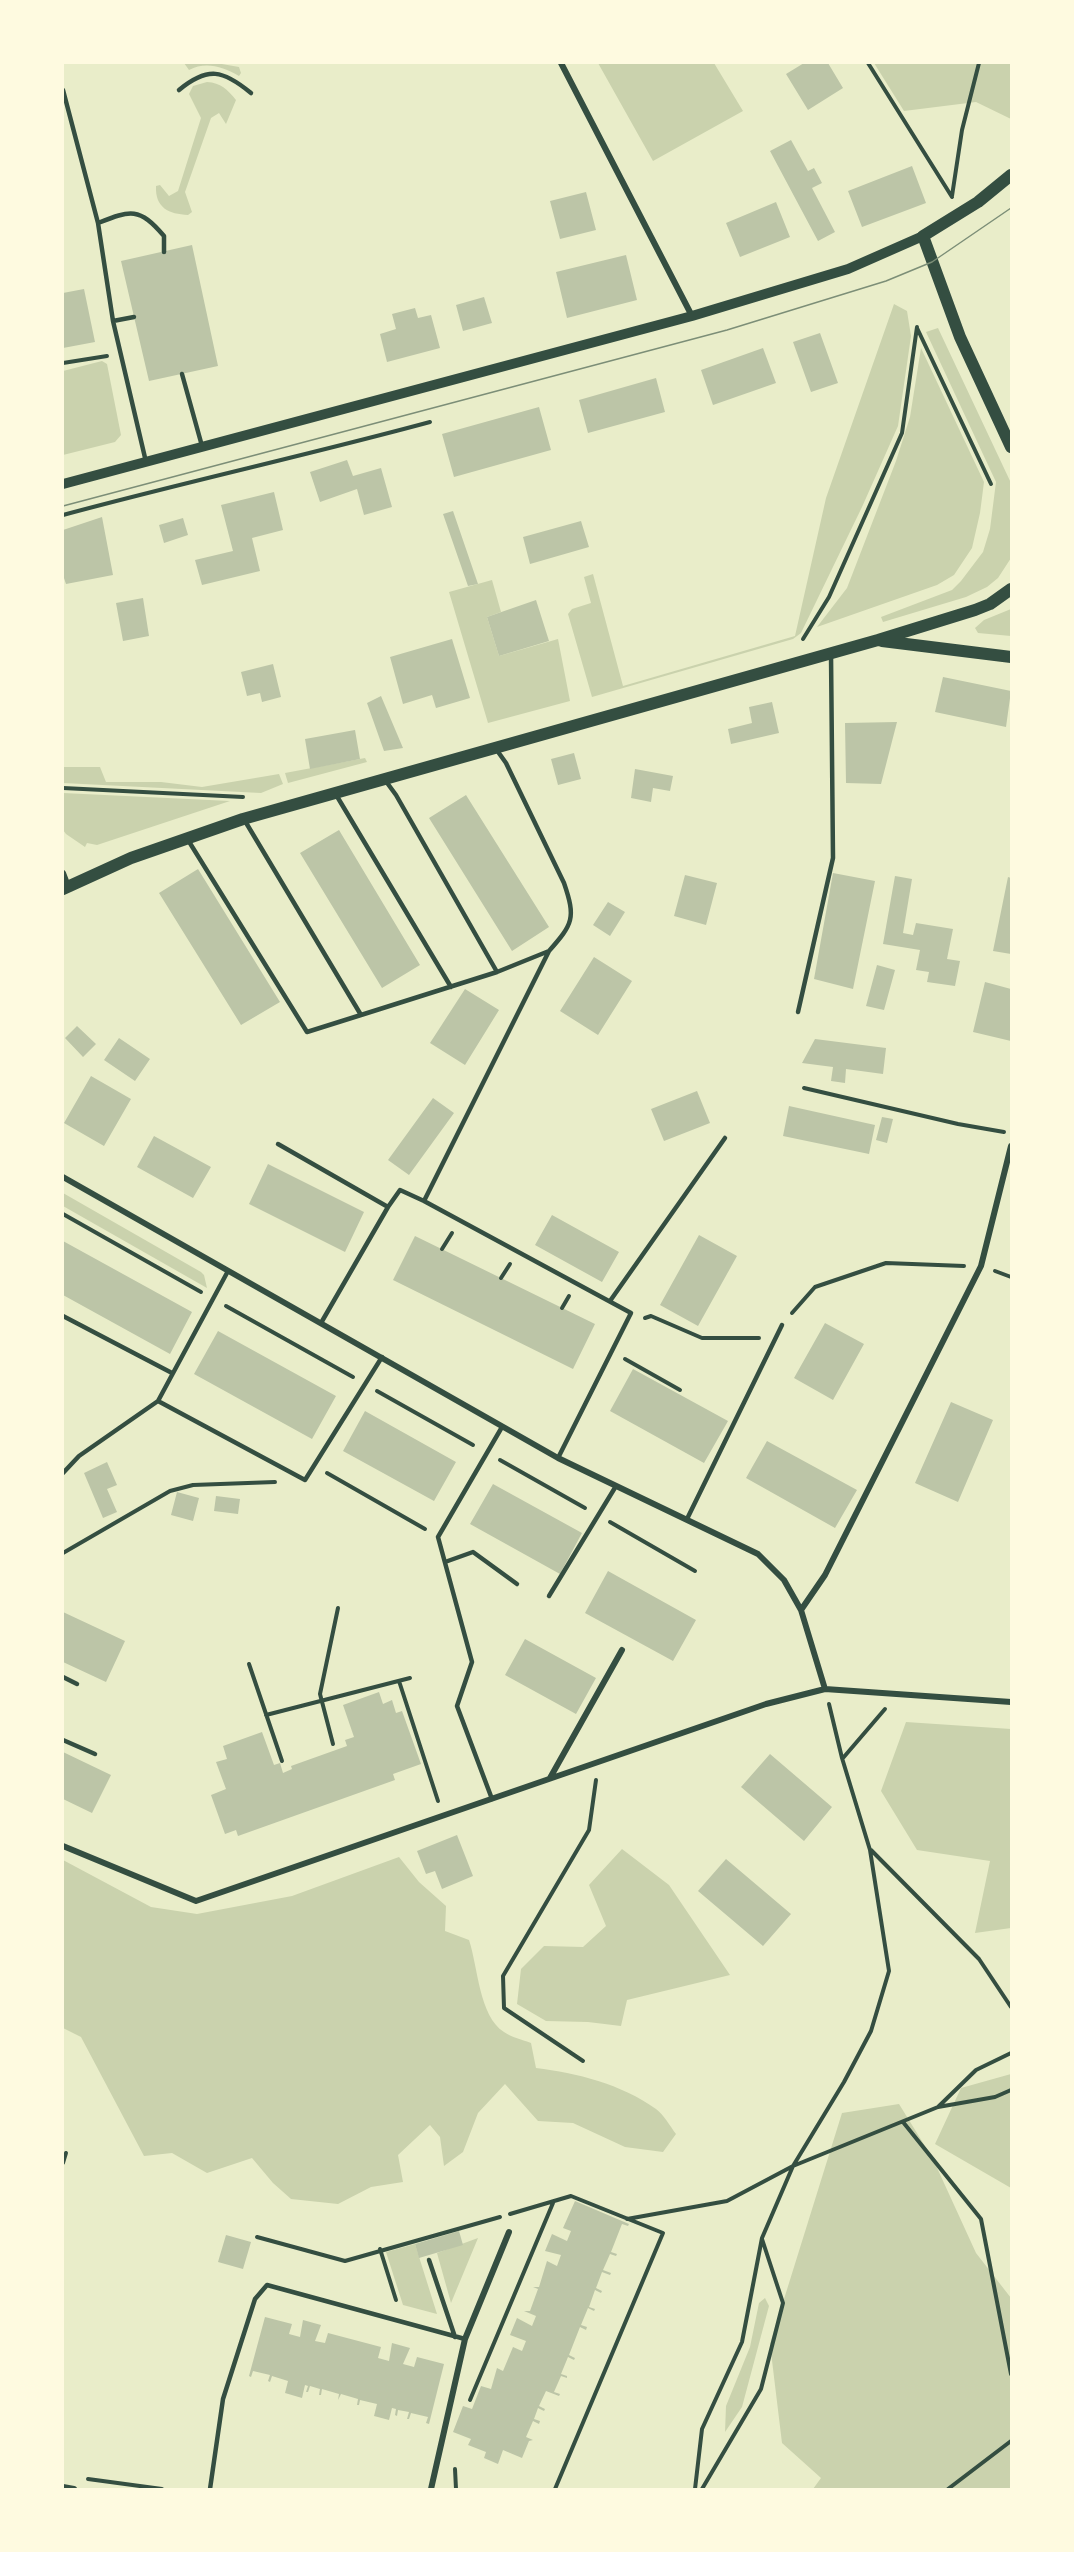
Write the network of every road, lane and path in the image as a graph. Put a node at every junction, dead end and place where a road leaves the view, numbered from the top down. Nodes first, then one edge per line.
1 (561, 63) edge
2 (868, 63) edge
3 (979, 63) edge
4 (63, 90) edge
5 (179, 90) dead end
6 (251, 93) dead end
7 (1011, 175) edge
8 (951, 196) junction
9 (962, 213) junction
10 (98, 223) junction
11 (923, 236) junction
12 (164, 252) dead end
13 (692, 316) junction
14 (134, 317) dead end
15 (113, 321) junction
16 (63, 363) edge
17 (111, 367) dead end
18 (182, 374) dead end
19 (430, 422) dead end
20 (202, 447) junction
21 (1011, 447) edge
22 (146, 462) junction
23 (63, 484) edge
24 (991, 484) dead end
25 (63, 515) edge
26 (1011, 589) edge
27 (803, 639) dead end
28 (878, 640) junction
29 (831, 654) junction
30 (1011, 657) edge
31 (495, 748) junction
32 (384, 779) junction
33 (63, 788) edge
34 (335, 793) junction
35 (245, 797) dead end
36 (243, 819) junction
37 (187, 838) junction
38 (63, 873) edge
39 (66, 888) edge
40 (549, 951) junction
41 (497, 972) junction
42 (451, 987) junction
43 (798, 1012) dead end
44 (361, 1015) junction
45 (804, 1088) dead end
46 (1011, 1133) edge
47 (725, 1138) dead end
48 (278, 1144) dead end
49 (1011, 1146) edge
50 (63, 1177) edge
51 (424, 1201) junction
52 (388, 1207) junction
53 (448, 1227) dead end
54 (442, 1249) dead end
55 (512, 1260) dead end
56 (981, 1266) junction
57 (228, 1271) junction
58 (501, 1278) dead end
59 (565, 1290) dead end
60 (610, 1301) junction
61 (562, 1308) dead end
62 (63, 1316) edge
63 (321, 1323) junction
64 (626, 1323) junction
65 (782, 1325) joint
66 (776, 1339) junction
67 (611, 1351) junction
68 (382, 1357) junction
69 (172, 1373) junction
70 (680, 1390) dead end
71 (158, 1401) junction
72 (502, 1427) junction
73 (558, 1458) junction
74 (314, 1466) junction
75 (63, 1473) edge
76 (305, 1480) junction
77 (616, 1486) junction
78 (687, 1519) junction
79 (438, 1537) junction
80 (63, 1553) edge
81 (445, 1562) junction
82 (517, 1584) dead end
83 (549, 1596) dead end
84 (338, 1608) dead end
85 (801, 1610) junction
86 (622, 1650) dead end
87 (249, 1664) dead end
88 (63, 1677) edge
89 (410, 1678) dead end
90 (399, 1681) junction
91 (77, 1684) dead end
92 (825, 1689) junction
93 (897, 1695) junction
94 (322, 1701) junction
95 (1011, 1702) edge
96 (266, 1715) junction
97 (63, 1740) edge
98 (333, 1744) dead end
99 (95, 1754) dead end
100 (842, 1758) junction
101 (282, 1761) dead end
102 (598, 1762) junction
103 (549, 1779) junction
104 (492, 1799) junction
105 (443, 1816) junction
106 (63, 1846) edge
107 (870, 1850) junction
108 (1011, 2007) edge
109 (1011, 2054) edge
110 (583, 2061) dead end
111 (1011, 2090) edge
112 (938, 2108) junction
113 (903, 2122) junction
114 (66, 2153) dead end
115 (63, 2163) edge
116 (793, 2166) junction
117 (554, 2202) junction
118 (627, 2219) junction
119 (508, 2232) dead end
120 (256, 2237) dead end
121 (762, 2238) junction
122 (380, 2249) junction
123 (429, 2260) dead end
124 (396, 2300) dead end
125 (455, 2337) junction
126 (465, 2339) junction
127 (1011, 2374) edge
128 (466, 2407) dead end
129 (1011, 2441) edge
130 (85, 2478) dead end
131 (63, 2487) edge
132 (74, 2489) edge
133 (162, 2489) edge
134 (210, 2489) edge
135 (432, 2489) edge
136 (555, 2489) edge
137 (695, 2489) edge
138 (702, 2489) edge
139 (948, 2489) edge

1 - 13 street
2 - 8 path
3 - 8 path
4 - 10 lane
5 - 6 lane
7 - 9 main road
8 - 9 path
9 - 11 main road
10 - 12 lane
10 - 15 lane
11 - 13 street
11 - 21 main road
13 - 20 street
14 - 15 lane
15 - 22 lane
16 - 17 path
18 - 20 lane
19 - 25 path
20 - 22 street
22 - 23 street
24 - 27 path
26 - 28 main road
28 - 29 main road
28 - 30 main road
29 - 31 main road
29 - 43 lane
31 - 32 main road
31 - 40 lane
32 - 34 main road
32 - 41 lane
33 - 35 path
34 - 36 main road
34 - 42 lane
36 - 37 main road
36 - 44 lane
37 - 39 main road
37 - 44 lane
38 - 39 street
40 - 41 lane
40 - 51 lane
41 - 42 lane
42 - 44 lane
45 - 46 path
47 - 60 lane
48 - 52 lane
49 - 56 street
50 - 57 street
51 - 52 lane
51 - 60 lane
52 - 63 lane
53 - 54 path
55 - 58 path
56 - 65 path
56 - 85 street
57 - 63 street
57 - 69 lane
59 - 61 path
60 - 64 lane
62 - 69 lane
63 - 68 street
64 - 66 path
64 - 67 lane
65 - 66 lane
66 - 78 lane
67 - 70 path
67 - 73 lane
68 - 72 street
68 - 74 lane
69 - 71 lane
71 - 75 lane
71 - 76 lane
72 - 73 street
72 - 79 lane
73 - 77 street
74 - 76 lane
74 - 79 path
76 - 80 path
77 - 78 street
77 - 83 lane
78 - 85 street
79 - 81 lane
81 - 82 lane
81 - 104 lane
84 - 94 path
85 - 92 street
86 - 103 street
87 - 96 path
88 - 91 lane
89 - 90 path
90 - 94 path
90 - 105 path
92 - 93 street
92 - 100 path
92 - 102 street
93 - 95 street
93 - 100 path
94 - 96 path
94 - 98 path
96 - 101 path
97 - 99 lane
100 - 107 path
102 - 103 street
102 - 110 path
103 - 104 street
104 - 105 street
105 - 106 street
107 - 108 path
107 - 116 path
109 - 112 path
111 - 112 path
112 - 113 path
113 - 116 path
113 - 127 path
114 - 115 path
116 - 118 path
116 - 121 path
117 - 118 path
117 - 122 path
117 - 128 path
118 - 136 path
119 - 126 street
120 - 122 path
121 - 137 path
121 - 138 path
122 - 124 path
123 - 125 lane
125 - 126 lane
125 - 134 lane
126 - 135 street
129 - 139 path
130 - 133 path
131 - 132 street

